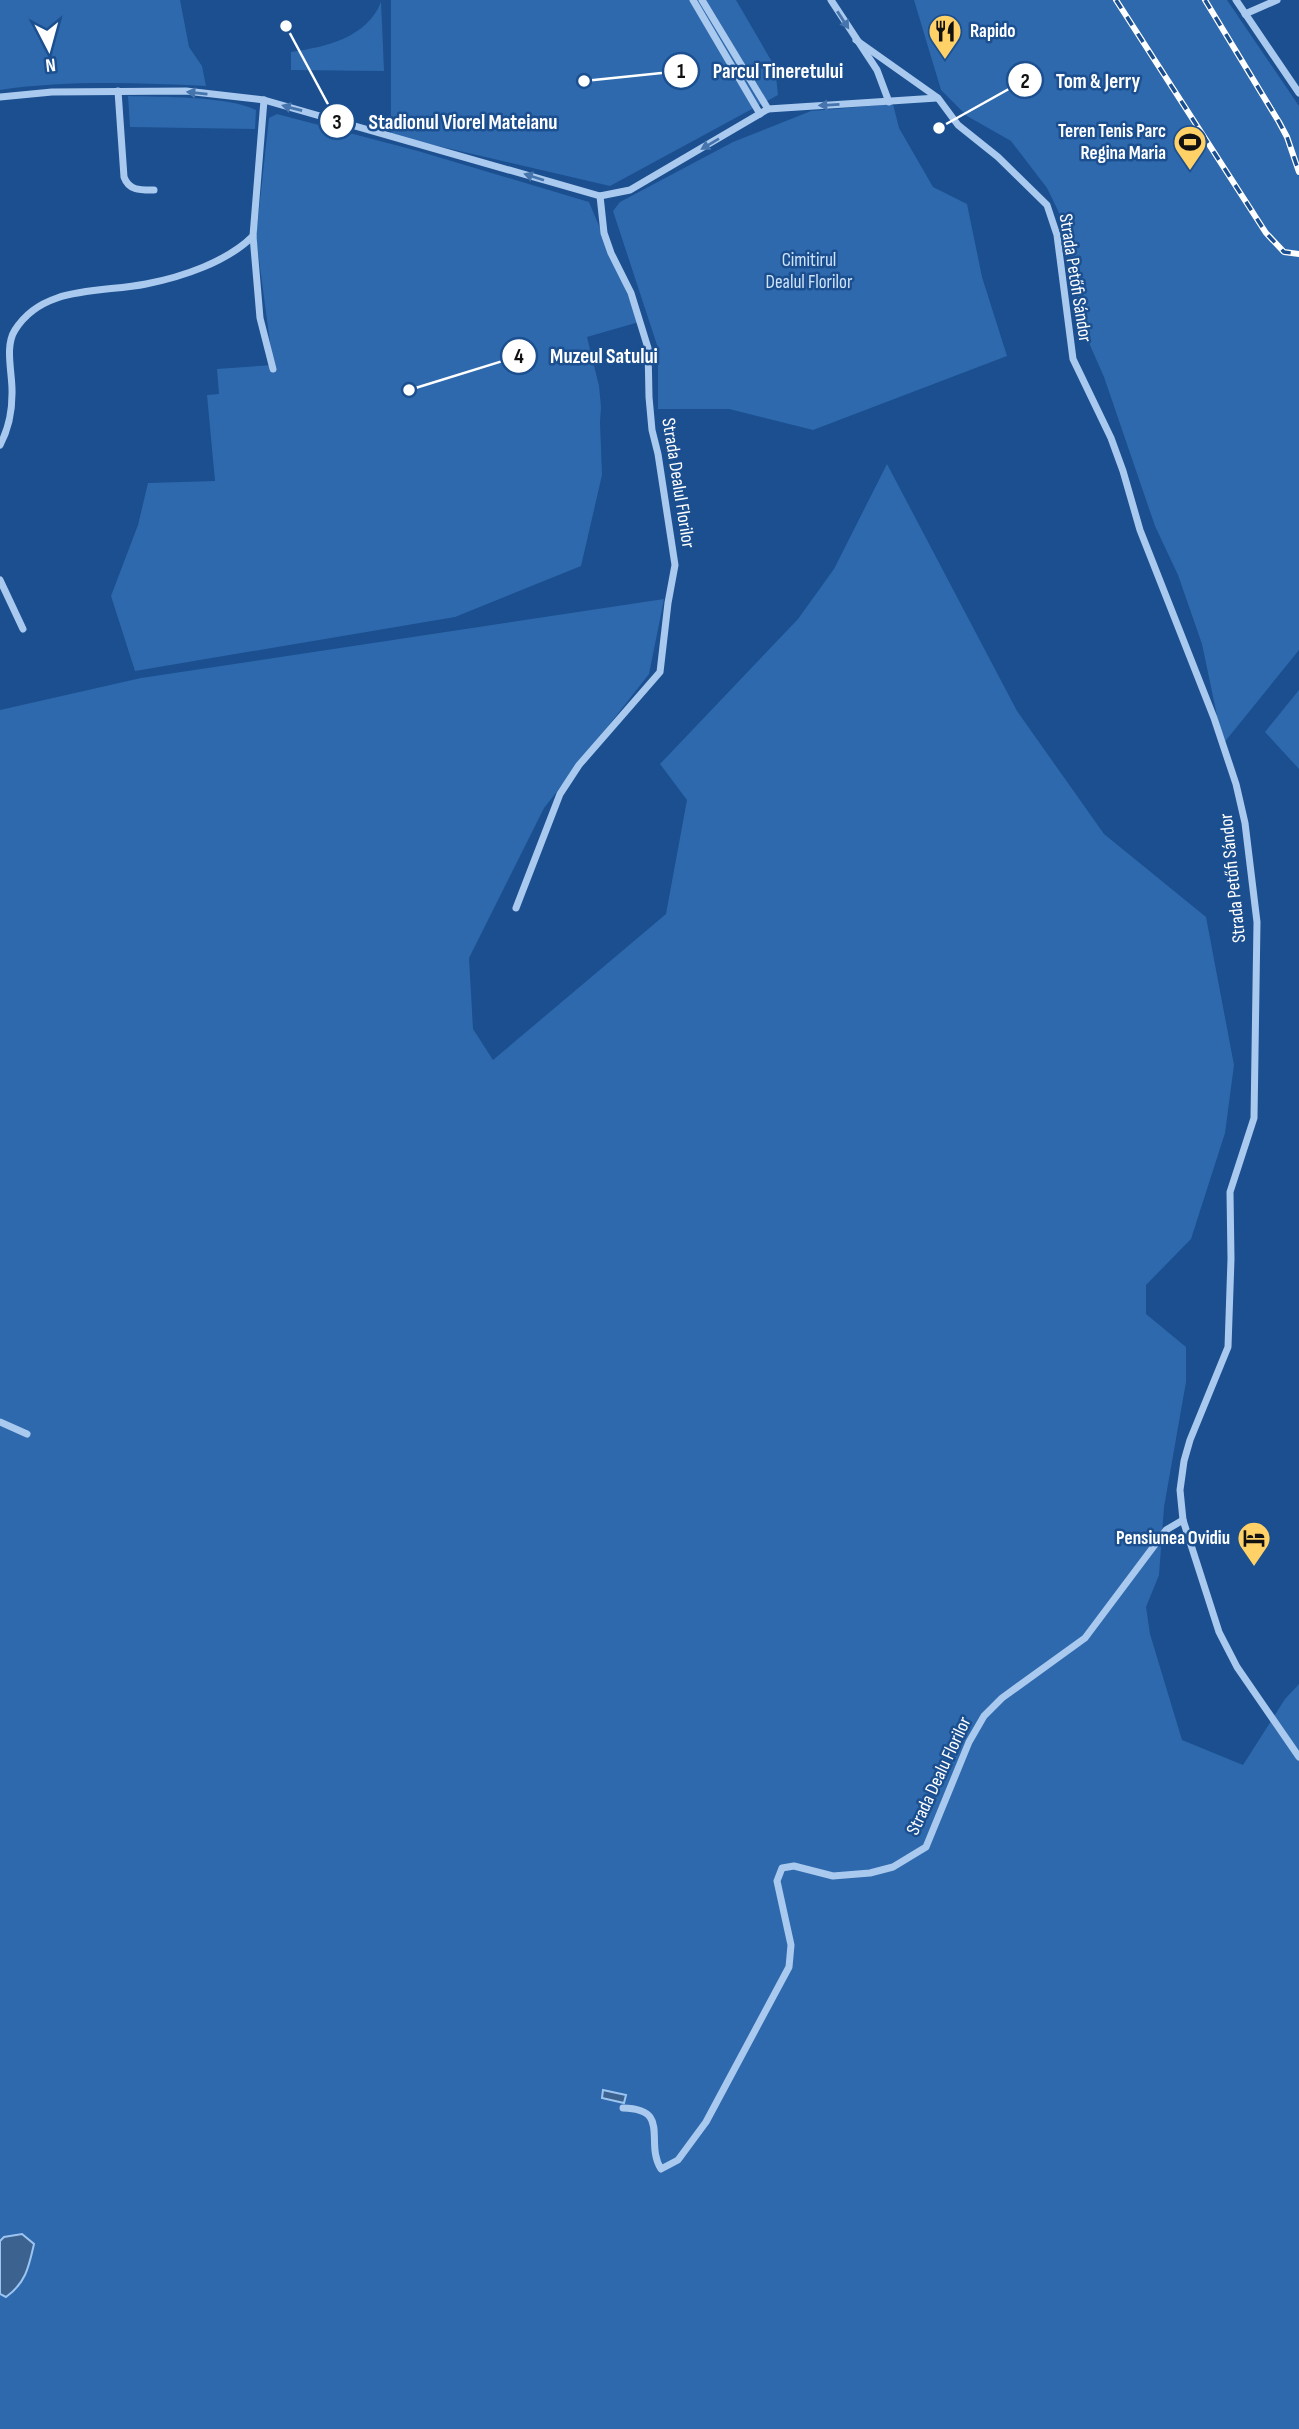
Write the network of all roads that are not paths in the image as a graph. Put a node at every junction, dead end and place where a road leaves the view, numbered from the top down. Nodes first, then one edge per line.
1 (693, 0) edge
2 (702, 0) edge
3 (831, 0) edge
4 (1236, 0) edge
5 (1277, 0) edge
6 (1245, 14) junction
7 (856, 40) junction
8 (118, 91) junction
9 (1299, 93) edge
10 (0, 97) edge
11 (938, 98) junction
12 (264, 100) junction
13 (889, 102) junction
14 (768, 109) junction
15 (761, 114) junction
16 (155, 190) dead end
17 (600, 196) junction
18 (253, 236) junction
19 (273, 369) dead end
20 (0, 445) edge
21 (0, 580) edge
22 (23, 629) dead end
23 (516, 908) dead end
24 (0, 1422) edge
25 (27, 1434) dead end
26 (1183, 1520) junction
27 (1299, 1757) edge
28 (623, 2108) dead end

1 - 15 street
2 - 14 street
3 -> 7 street, Strada Petőfi Sándor
4 - 6 street
5 - 6 street
6 - 9 street
7 - 11 street, Strada Petőfi Sándor
7 - 13 street
8 - 10 street
12 -> 8 street
8 - 16 street
11 - 13 street
11 - 26 street, Strada Petőfi Sándor
17 -> 12 street
12 - 18 street
13 -> 14 street
14 - 15 street
15 -> 17 street
17 - 23 street, Strada Dealul Florilor
18 - 19 street
18 - 20 street
21 - 22 street
24 - 25 street
26 - 27 street, Strada Petőfi Sándor
26 - 28 street, Strada Dealu Florilor

